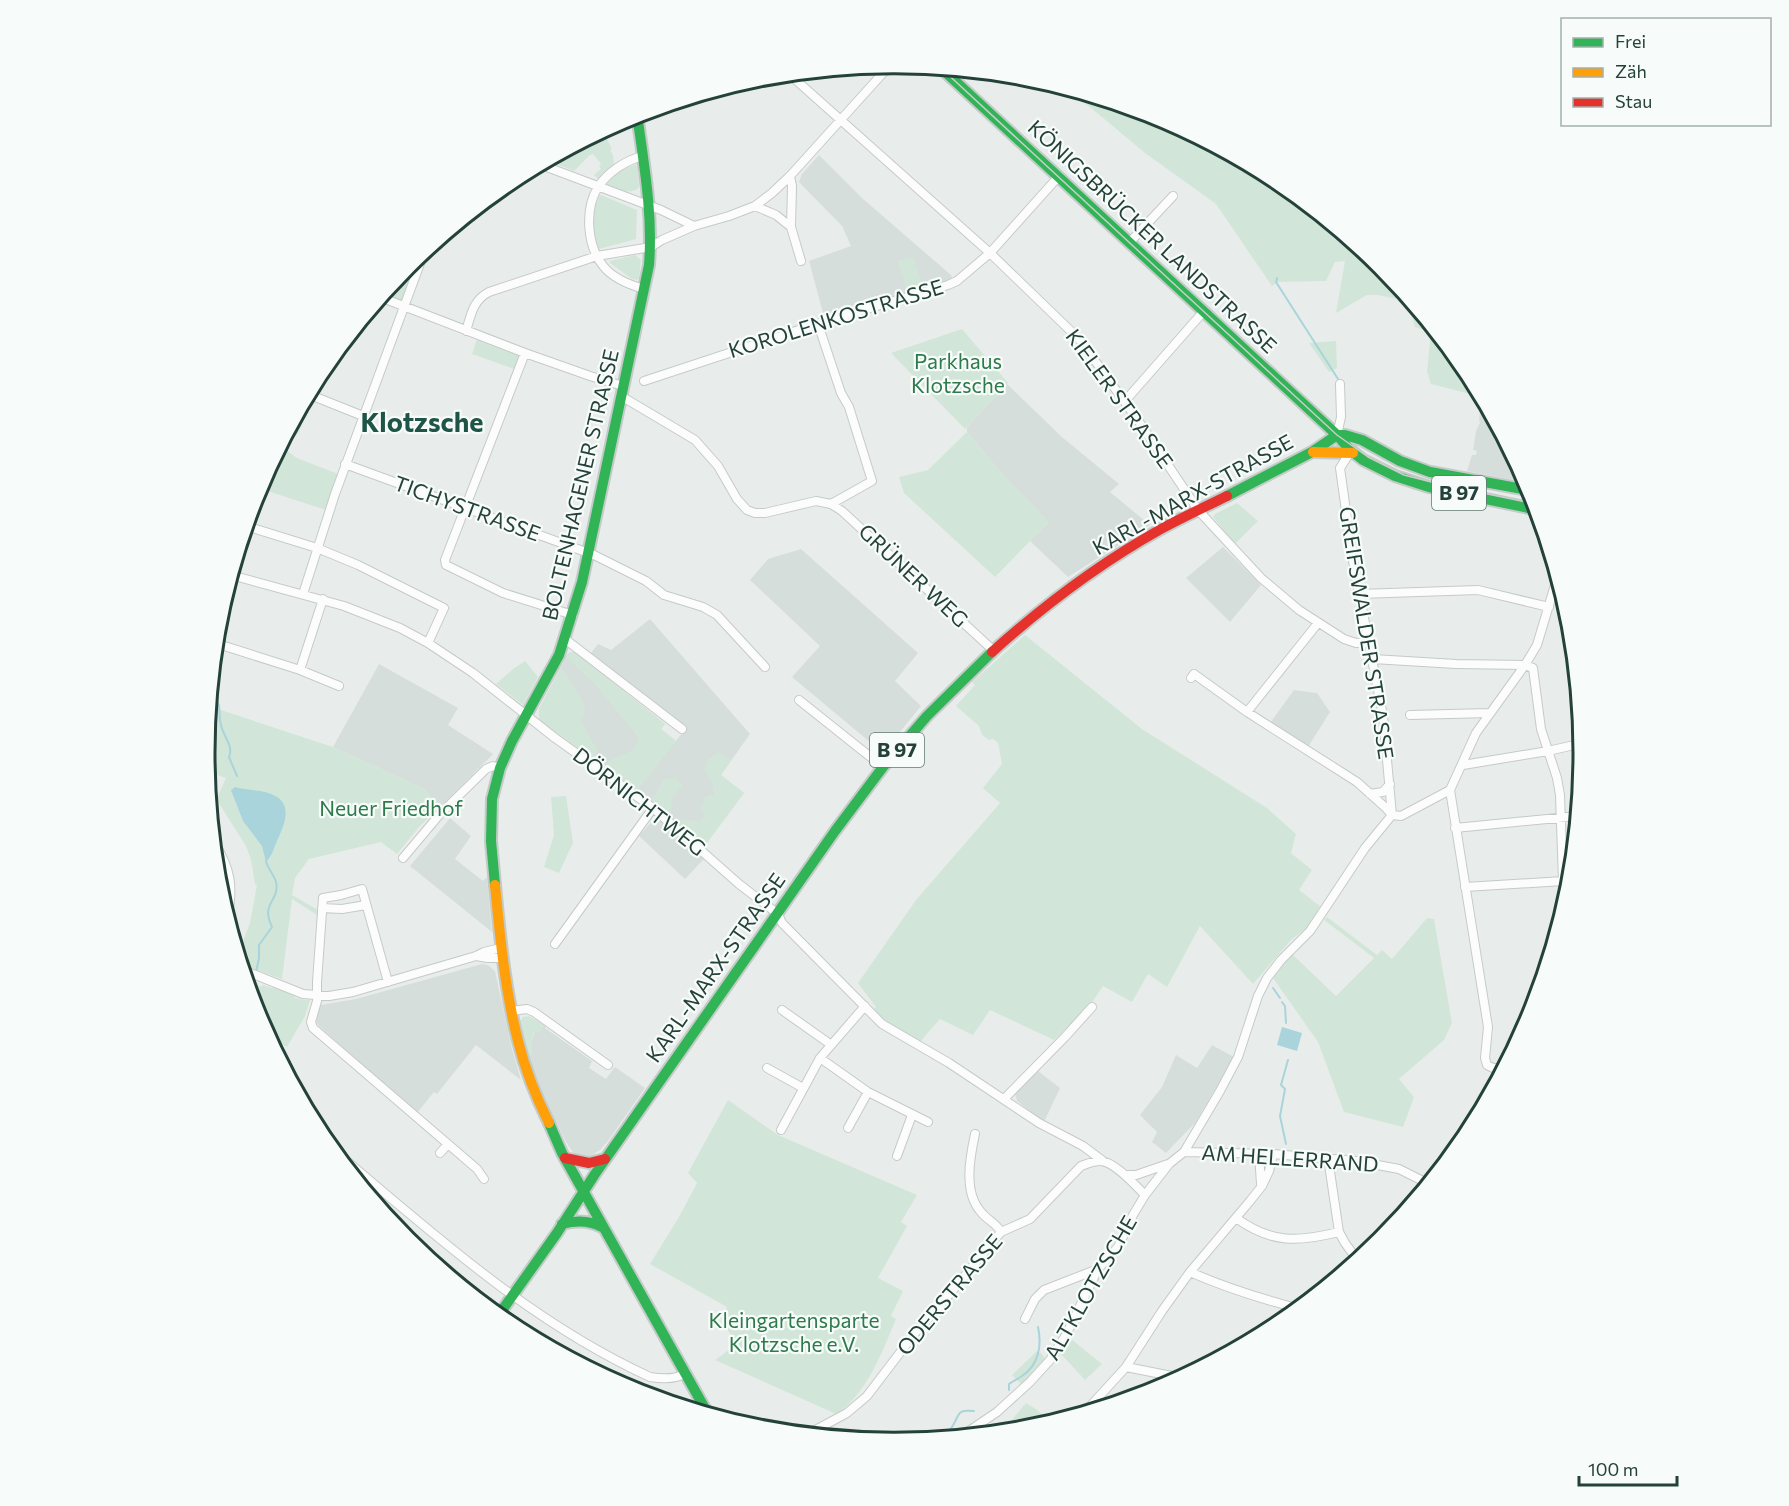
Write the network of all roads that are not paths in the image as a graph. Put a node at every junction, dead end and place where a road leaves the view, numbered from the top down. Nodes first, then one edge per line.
1 (882, 74) edge
2 (950, 76) edge
3 (796, 81) edge
4 (841, 120) junction
5 (638, 123) edge
6 (643, 156) junction
7 (550, 168) edge
8 (790, 177) junction
9 (1059, 177) junction
10 (598, 187) junction
11 (1173, 196) dead end
12 (650, 205) junction
13 (755, 206) junction
14 (694, 225) junction
15 (791, 227) junction
16 (1130, 242) junction
17 (651, 247) junction
18 (990, 253) junction
19 (597, 256) junction
20 (801, 261) dead end
21 (417, 270) edge
22 (644, 289) junction
23 (389, 300) edge
24 (404, 306) junction
25 (1204, 311) junction
26 (818, 324) junction
27 (466, 331) junction
28 (525, 353) junction
29 (644, 381) dead end
30 (1340, 384) dead end
31 (622, 391) junction
32 (316, 397) edge
33 (1125, 401) junction
34 (363, 416) junction
35 (1337, 435) junction
36 (1312, 452) junction
37 (1349, 457) junction
38 (345, 464) junction
39 (1520, 489) edge
40 (831, 504) junction
41 (465, 508) junction
42 (1528, 508) edge
43 (1198, 510) junction
44 (254, 528) edge
45 (316, 548) junction
46 (588, 552) junction
47 (238, 577) edge
48 (1554, 589) edge
49 (303, 594) junction
50 (1359, 594) junction
51 (323, 599) junction
52 (1549, 607) junction
53 (573, 615) junction
54 (1318, 623) junction
55 (565, 639) junction
56 (1369, 642) junction
57 (428, 643) junction
58 (224, 646) edge
59 (994, 651) junction
60 (1373, 659) junction
61 (1525, 665) junction
62 (765, 667) dead end
63 (300, 670) junction
64 (1191, 678) dead end
65 (339, 686) dead end
66 (799, 699) dead end
67 (1247, 712) junction
68 (1490, 713) junction
69 (1410, 715) dead end
70 (526, 716) junction
71 (682, 729) dead end
72 (1574, 745) edge
73 (1548, 751) junction
74 (1463, 765) junction
75 (883, 767) junction
76 (500, 768) junction
77 (1390, 784) junction
78 (1450, 790) junction
79 (1370, 794) junction
80 (653, 808) junction
81 (1392, 816) junction
82 (1571, 817) edge
83 (1562, 818) junction
84 (1455, 828) junction
85 (403, 858) dead end
86 (224, 859) edge
87 (1563, 874) edge
88 (1562, 881) edge
89 (1465, 887) junction
90 (230, 896) edge
91 (366, 905) junction
92 (322, 908) junction
93 (778, 914) junction
94 (555, 944) dead end
95 (502, 953) junction
96 (252, 974) edge
97 (388, 982) junction
98 (317, 996) junction
99 (865, 1006) junction
100 (1092, 1007) dead end
101 (782, 1010) dead end
102 (511, 1011) junction
103 (830, 1044) junction
104 (820, 1058) junction
105 (608, 1065) dead end
106 (767, 1068) dead end
107 (1496, 1068) edge
108 (803, 1088) junction
109 (868, 1092) junction
110 (1004, 1099) junction
111 (912, 1115) junction
112 (928, 1122) dead end
113 (848, 1128) dead end
114 (781, 1130) dead end
115 (975, 1134) dead end
116 (448, 1144) junction
117 (1184, 1152) junction
118 (440, 1153) dead end
119 (1259, 1154) junction
120 (1273, 1154) junction
121 (897, 1156) dead end
122 (565, 1158) junction
123 (1328, 1158) junction
124 (605, 1159) junction
125 (1103, 1161) junction
126 (1169, 1164) junction
127 (358, 1170) edge
128 (1126, 1175) junction
129 (484, 1179) dead end
130 (1422, 1181) edge
131 (1262, 1186) junction
132 (583, 1192) junction
133 (1145, 1195) junction
134 (1236, 1218) junction
135 (562, 1224) junction
136 (602, 1227) junction
137 (1001, 1232) junction
138 (1339, 1232) junction
139 (1353, 1254) edge
140 (1098, 1269) junction
141 (1190, 1272) junction
142 (513, 1296) junction
143 (1289, 1305) edge
144 (504, 1308) edge
145 (1025, 1319) dead end
146 (1126, 1367) junction
147 (686, 1373) junction
148 (1167, 1375) edge
149 (1100, 1400) edge
150 (703, 1404) edge
151 (819, 1428) edge
152 (974, 1428) edge

1 - 4 street
2 - 9 main road, KÖNIGSBRÜCKER LANDSTRASSE
3 - 4 street, KIELER STRASSE
4 - 8 street
4 - 18 street, KIELER STRASSE
5 - 6 main road, BOLTENHAGENER STRASSE
6 - 10 street
6 - 12 main road, BOLTENHAGENER STRASSE
7 - 10 street
8 - 13 street
8 - 15 street
9 - 16 main road, KÖNIGSBRÜCKER LANDSTRASSE
9 - 18 street, KOROLENKOSTRASSE
10 - 12 street
10 - 19 street
11 - 16 street
12 - 14 street
12 - 17 main road, BOLTENHAGENER STRASSE
13 - 14 street
13 - 15 street
14 - 17 street
15 - 20 street
16 - 25 main road, KÖNIGSBRÜCKER LANDSTRASSE
17 - 19 street
17 - 22 main road, BOLTENHAGENER STRASSE
18 - 26 street, KOROLENKOSTRASSE
18 - 33 street, KIELER STRASSE
19 - 22 street
19 - 27 street
21 - 24 street
22 - 31 main road, BOLTENHAGENER STRASSE
23 - 24 street
24 - 27 street
24 - 34 street
25 - 33 street
25 - 35 main road, KÖNIGSBRÜCKER LANDSTRASSE
26 - 29 street, KOROLENKOSTRASSE
26 - 40 street
27 - 28 street
28 - 31 street
28 - 41 street
30 - 35 street
31 - 40 street
31 - 46 main road, BOLTENHAGENER STRASSE
32 - 34 street
33 - 43 street, KIELER STRASSE
34 - 38 street
35 - 36 main road, KARL-MARX-STRASSE / B 97
35 - 37 main road, B 97
35 - 39 main road, B 97
36 - 37 main road, KARL-MARX-STRASSE
36 - 43 main road, KARL-MARX-STRASSE / B 97
37 - 42 main road, B 97
37 - 50 street, GREIFSWALDER STRASSE
38 - 41 street, TICHYSTRASSE
38 - 45 street
40 - 59 street, GRÜNER WEG
41 - 46 street, TICHYSTRASSE
41 - 53 street
43 - 54 street, KIELER STRASSE
43 - 59 main road, KARL-MARX-STRASSE / B 97
44 - 45 street
45 - 49 street
45 - 57 street
46 - 53 main road, BOLTENHAGENER STRASSE
46 - 62 street, TICHYSTRASSE
47 - 49 street, DÖRNICHTWEG
48 - 52 street
49 - 51 street, DÖRNICHTWEG
50 - 52 street
50 - 56 street, GREIFSWALDER STRASSE
51 - 57 street, DÖRNICHTWEG
51 - 63 street
52 - 61 street
53 - 55 main road, BOLTENHAGENER STRASSE
54 - 56 street, KIELER STRASSE
54 - 67 street
55 - 70 main road, BOLTENHAGENER STRASSE
55 - 71 street
56 - 60 street, GREIFSWALDER STRASSE
57 - 70 street, DÖRNICHTWEG
58 - 63 street
59 - 75 main road, KARL-MARX-STRASSE / B 97
60 - 61 street
60 - 77 street, GREIFSWALDER STRASSE
61 - 68 street
61 - 73 street
63 - 65 street
64 - 67 street
66 - 75 street
67 - 79 street
68 - 69 street
68 - 74 street
70 - 76 main road, BOLTENHAGENER STRASSE
70 - 80 street, DÖRNICHTWEG
72 - 73 street
73 - 74 street
73 - 83 street
74 - 78 street
75 - 93 main road, KARL-MARX-STRASSE / B 97
76 - 85 street
76 - 95 main road, BOLTENHAGENER STRASSE
77 - 79 street
77 - 81 street, GREIFSWALDER STRASSE
78 - 81 street
78 - 84 street
79 - 81 street
80 - 93 street, DÖRNICHTWEG
80 - 94 street
81 - 117 street
82 - 83 street
83 - 84 street
83 - 87 street
84 - 89 street
86 - 90 street
88 - 89 street
89 - 107 street
91 - 92 street
91 - 92 street
91 - 97 street
92 - 98 street
93 - 99 street, DÖRNICHTWEG
93 - 124 main road, KARL-MARX-STRASSE / B 97
95 - 97 street
95 - 102 main road, BOLTENHAGENER STRASSE
96 - 98 street
97 - 98 street
98 - 116 street
99 - 103 street
99 - 110 street, DÖRNICHTWEG
100 - 110 street
101 - 103 street
102 - 105 street
102 - 122 main road, BOLTENHAGENER STRASSE
103 - 104 street
104 - 108 street
104 - 109 street
106 - 108 street
108 - 114 street
109 - 111 street
109 - 113 street
110 - 125 street, DÖRNICHTWEG
111 - 112 street
111 - 121 street
115 - 137 street
116 - 118 street
116 - 129 street
117 - 119 street, AM HELLERRAND
117 - 126 street, ALTKLOTZSCHE
119 - 120 street, AM HELLERRAND
119 - 131 street
120 - 123 street, AM HELLERRAND
120 - 131 street
122 - 124 main road
122 - 132 main road, BOLTENHAGENER STRASSE
123 - 130 street, AM HELLERRAND
123 - 138 street
124 - 132 main road, KARL-MARX-STRASSE / B 97
125 - 128 street
125 - 137 street, ODERSTRASSE
126 - 128 street
126 - 133 street, ALTKLOTZSCHE
127 - 142 street
128 - 133 street
131 - 134 street
132 - 135 main road, B 97
132 - 136 main road, BOLTENHAGENER STRASSE
133 - 140 street, ALTKLOTZSCHE
134 - 138 street
134 - 141 street
135 - 136 main road
135 - 142 main road, B 97
136 - 147 main road, BOLTENHAGENER STRASSE
137 - 151 street, ODERSTRASSE
138 - 139 street
140 - 145 street
140 - 152 street, ALTKLOTZSCHE
141 - 143 street
141 - 146 street
142 - 144 main road, B 97
142 - 147 street
146 - 148 street
146 - 149 street
147 - 150 main road, BOLTENHAGENER STRASSE

